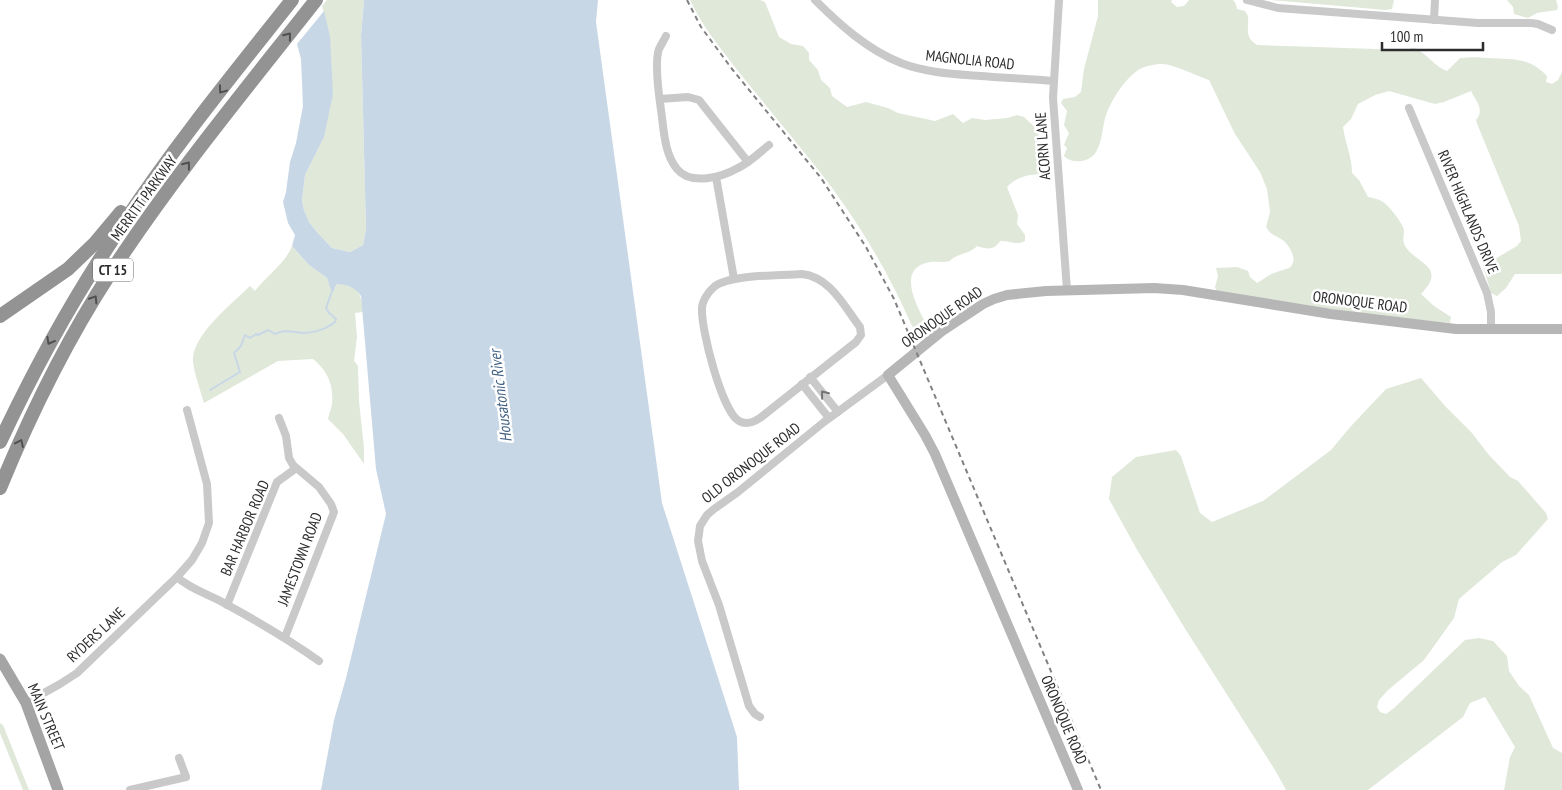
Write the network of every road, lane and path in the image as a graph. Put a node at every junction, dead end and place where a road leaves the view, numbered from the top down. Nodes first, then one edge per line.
1 (292, 0) edge
2 (316, 0) edge
3 (815, 0) edge
4 (1059, 0) edge
5 (1247, 0) edge
6 (1435, 0) edge
7 (1434, 20) junction
8 (1552, 30) dead end
9 (666, 36) dead end
10 (1054, 81) junction
11 (660, 98) junction
12 (1409, 108) dead end
13 (769, 145) dead end
14 (173, 154) junction
15 (748, 162) junction
16 (716, 177) junction
17 (734, 279) junction
18 (1068, 290) junction
19 (0, 316) edge
20 (1491, 329) junction
21 (1562, 329) edge
22 (888, 375) junction
23 (810, 377) junction
24 (802, 384) junction
25 (187, 410) dead end
26 (838, 412) junction
27 (279, 418) dead end
28 (829, 418) junction
29 (0, 442) edge
30 (295, 469) junction
31 (0, 488) edge
32 (177, 577) junction
33 (227, 605) junction
34 (284, 637) junction
35 (0, 659) edge
36 (319, 661) dead end
37 (26, 703) junction
38 (760, 717) dead end
39 (179, 758) dead end
40 (58, 790) edge
41 (130, 790) edge
42 (1078, 790) edge

1 -> 14 highway, MERRITT PARKWAY / CT 15
31 -> 2 highway, MERRITT PARKWAY / CT 15
3 - 10 street, MAGNOLIA ROAD
4 - 10 street, ACORN LANE
5 - 7 street
6 - 7 street
7 - 8 street
9 - 11 street
10 - 18 street, ACORN LANE
11 - 15 street
11 - 16 street
12 - 20 street, RIVER HIGHLANDS DRIVE
13 - 15 street
14 - 19 highway
14 -> 29 highway, MERRITT PARKWAY / CT 15
15 - 16 street
16 - 17 street
17 - 23 street
17 - 24 street
18 - 20 street, ORONOQUE ROAD
18 - 22 street, ORONOQUE ROAD
20 - 21 street, ORONOQUE ROAD
22 - 26 street, OLD ORONOQUE ROAD
22 - 42 street, ORONOQUE ROAD
23 - 24 street
26 -> 23 street
24 - 28 street
25 - 32 street, RYDERS LANE
26 - 28 street, OLD ORONOQUE ROAD
27 - 30 street
28 - 38 street, OLD ORONOQUE ROAD
30 - 33 street, BAR HARBOR ROAD
30 - 34 street, JAMESTOWN ROAD
32 - 33 street
32 - 37 street, RYDERS LANE
33 - 34 street
34 - 36 street
35 - 37 main road, MAIN STREET
37 - 40 main road, MAIN STREET
39 - 41 street

